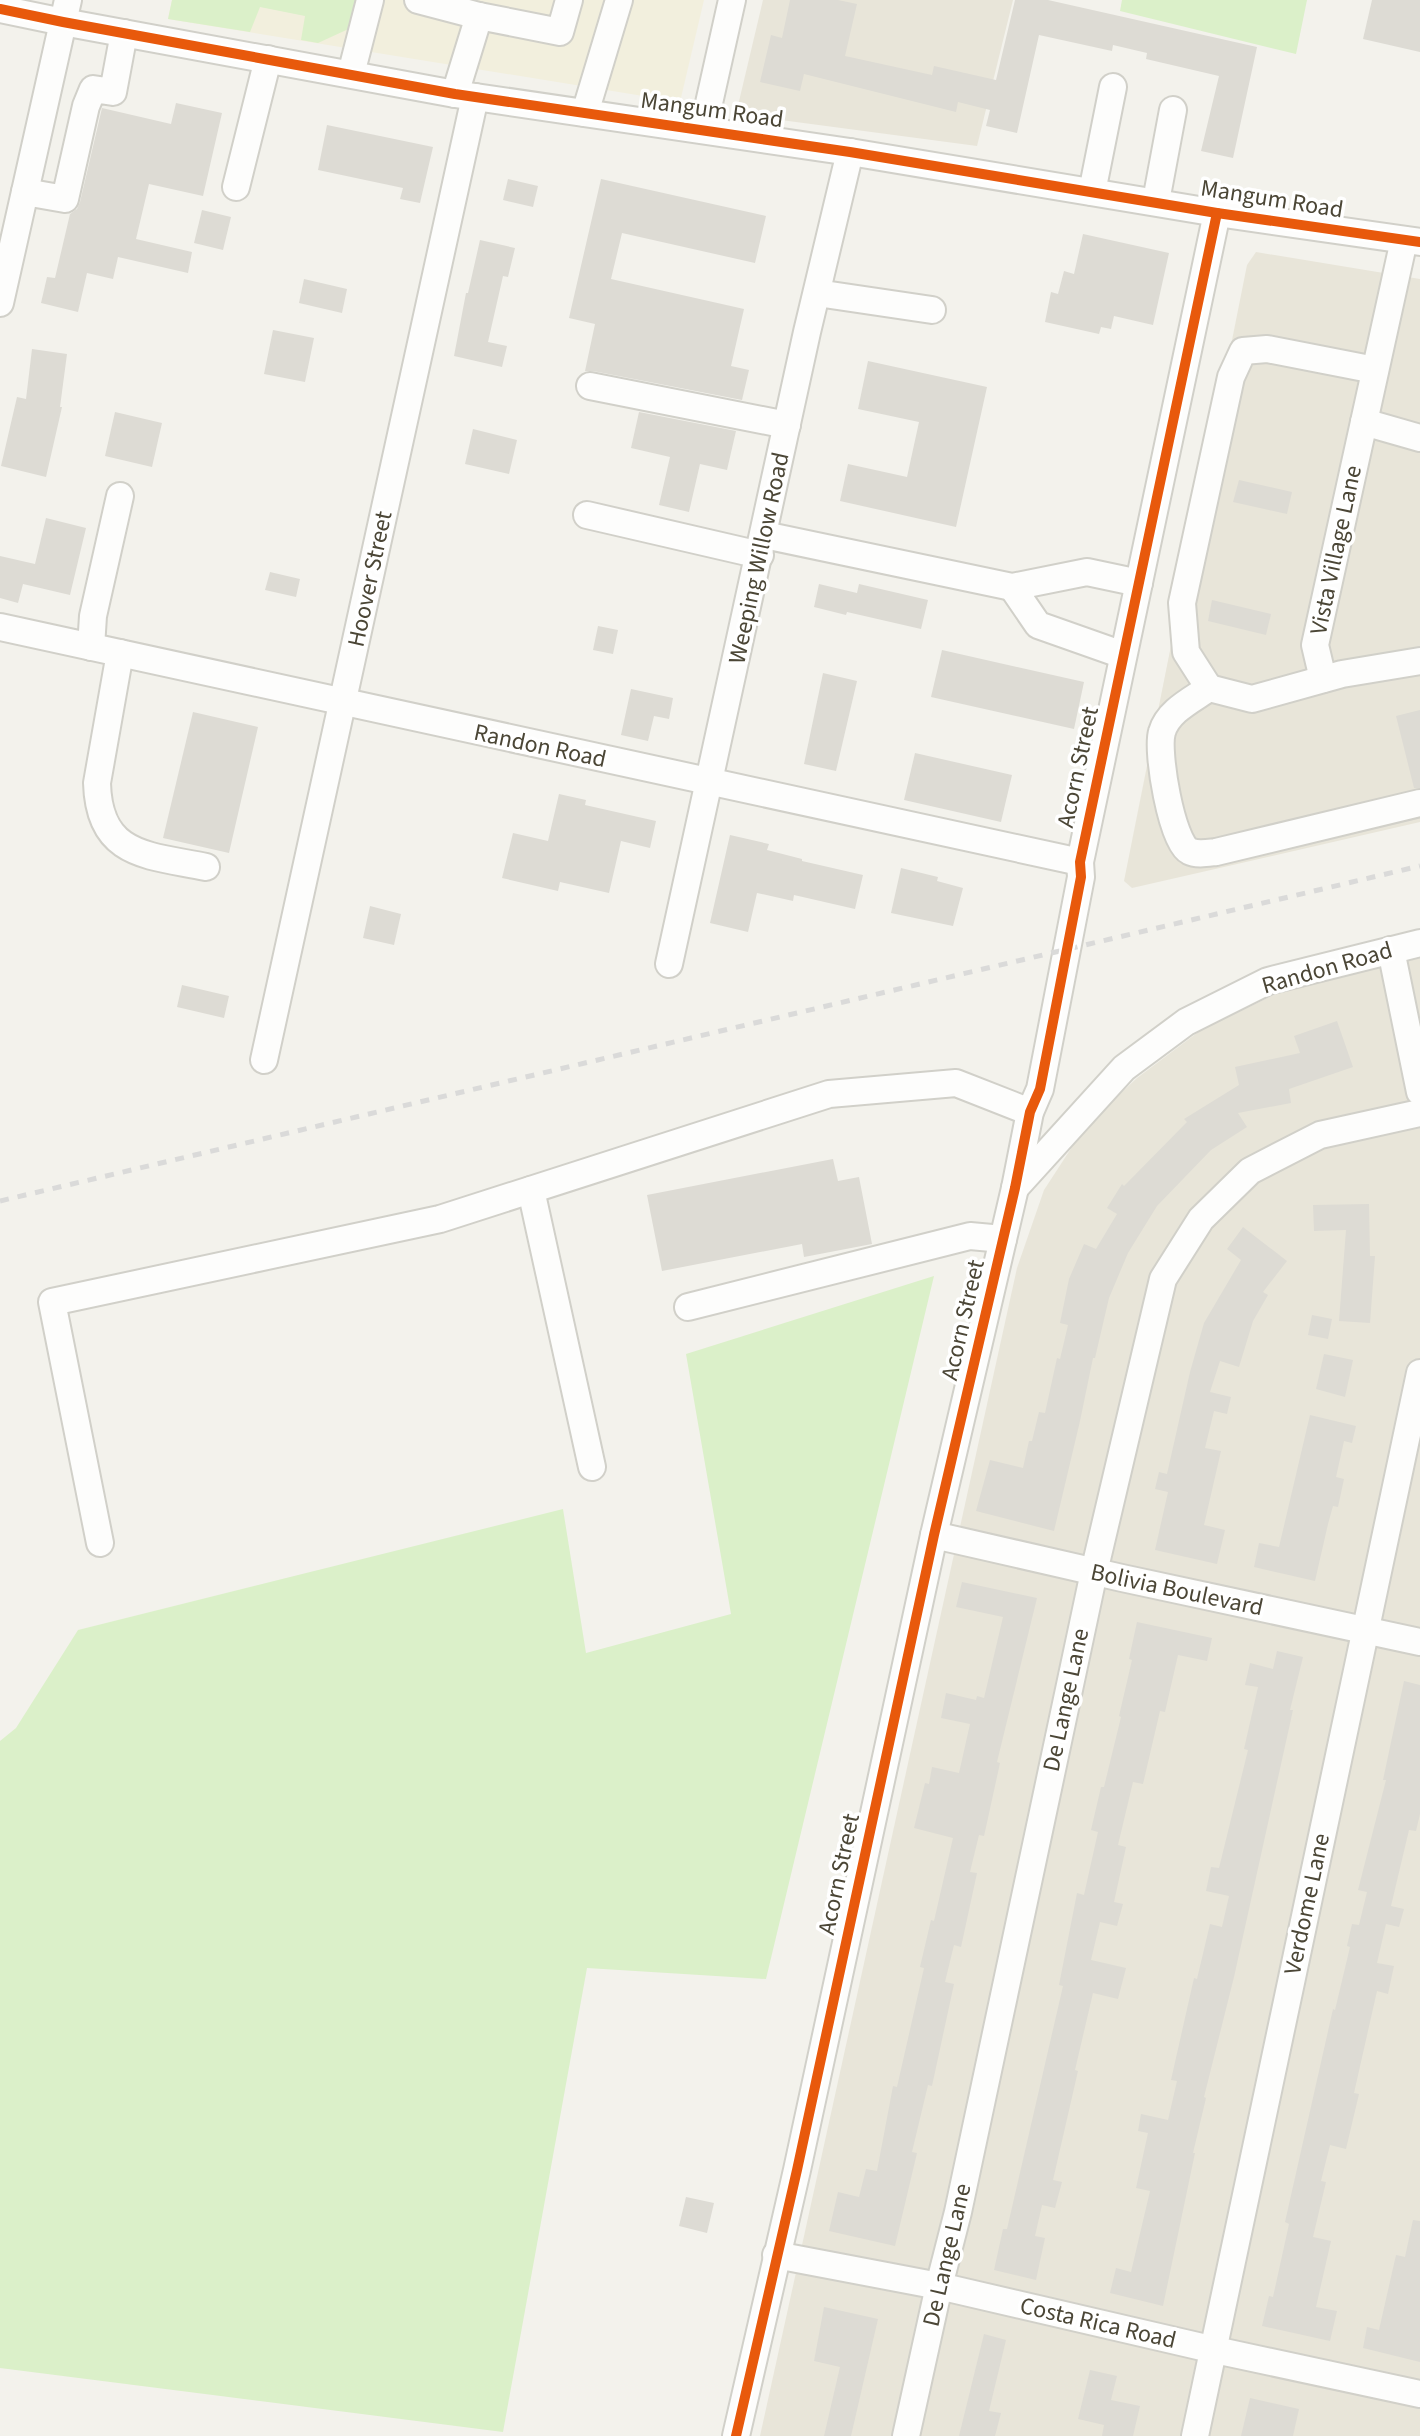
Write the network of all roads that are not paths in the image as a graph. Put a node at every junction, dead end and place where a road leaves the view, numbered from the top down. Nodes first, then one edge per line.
1 (370, 0) edge
2 (418, 0) edge
3 (569, 0) edge
4 (619, 0) edge
5 (732, 0) edge
6 (0, 9) edge
7 (66, 11) edge
8 (492, 12) edge
9 (124, 33) junction
10 (268, 59) junction
11 (351, 74) junction
12 (1113, 87) dead end
13 (465, 95) junction
14 (1173, 110) dead end
15 (585, 113) junction
16 (703, 130) junction
17 (850, 152) junction
18 (236, 187) dead end
19 (25, 192) junction
20 (1092, 192) junction
21 (1156, 201) junction
22 (1217, 212) junction
23 (1412, 241) edge
24 (817, 293) junction
25 (0, 303) edge
26 (932, 310) dead end
27 (1375, 370) junction
28 (590, 386) dead end
29 (1364, 422) junction
30 (787, 425) junction
31 (1420, 438) edge
32 (120, 496) dead end
33 (587, 515) dead end
34 (762, 545) junction
35 (1139, 583) junction
36 (1012, 587) junction
37 (0, 627) edge
38 (91, 647) junction
39 (120, 653) junction
40 (1123, 655) junction
41 (1420, 661) edge
42 (1323, 679) junction
43 (1209, 688) junction
44 (342, 703) junction
45 (709, 783) junction
46 (1420, 803) edge
47 (1080, 862) junction
48 (206, 867) dead end
49 (1420, 943) edge
50 (1391, 950) junction
51 (669, 964) dead end
52 (264, 1060) dead end
53 (1420, 1093) edge
54 (1030, 1112) junction
55 (1420, 1113) edge
56 (1015, 1188) junction
57 (531, 1190) junction
58 (1003, 1239) junction
59 (688, 1307) dead end
60 (1420, 1373) edge
61 (592, 1467) dead end
62 (934, 1535) junction
63 (100, 1543) dead end
64 (1094, 1572) junction
65 (1364, 1631) junction
66 (1420, 1642) edge
67 (776, 2255) junction
68 (939, 2286) junction
69 (1215, 2350) junction
70 (1420, 2394) edge
71 (736, 2436) edge
72 (906, 2436) edge
73 (1195, 2436) edge

1 - 11 street
2 - 8 street
3 - 8 street
4 - 15 street
5 - 16 street
6 - 7 street, Mangum Road
7 - 9 street, Mangum Road
7 - 19 street
8 - 13 street, Hoover Street
9 - 10 street, Mangum Road
9 - 19 street
10 - 11 street, Mangum Road
10 - 18 street
11 - 13 street, Mangum Road
12 - 20 street
13 - 15 street, Mangum Road
13 - 44 street, Hoover Street
14 - 21 street
15 - 16 street, Mangum Road
16 - 17 street, Mangum Road
17 - 20 street, Mangum Road
17 - 24 street, Weeping Willow Road
19 - 25 street
20 - 21 street, Mangum Road
21 - 22 street, Mangum Road
22 - 23 street, Mangum Road
22 - 35 street, Acorn Street
23 - 27 street, Vista Village Lane
24 - 26 street
24 - 30 street, Weeping Willow Road
27 - 29 street, Vista Village Lane
27 - 43 street
28 - 30 street
29 - 31 street
29 - 42 street, Vista Village Lane
30 - 34 street, Weeping Willow Road
32 - 38 street
33 - 34 street
34 - 36 street
34 - 45 street, Weeping Willow Road
35 - 36 street
35 - 40 street, Acorn Street
36 - 40 street
37 - 38 street, Randon Road
38 - 39 street, Randon Road
39 - 44 street, Randon Road
39 - 48 street
40 - 47 street, Acorn Street
41 - 42 street
42 - 43 street
43 - 46 street
44 - 45 street, Randon Road
44 - 52 street, Hoover Street
45 - 47 street, Randon Road
45 - 51 street, Weeping Willow Road
47 - 54 street, Acorn Street
49 - 50 street, Randon Road
50 - 53 street
50 - 56 street, Randon Road
54 - 56 street, Acorn Street
54 - 57 street
55 - 64 street, De Lange Lane
56 - 58 street, Acorn Street
57 - 61 street
57 - 63 street
58 - 59 street
58 - 62 street, Acorn Street
60 - 65 street, Verdome Lane
62 - 64 street, Bolivia Boulevard
62 - 67 street, Acorn Street
64 - 65 street, Bolivia Boulevard
64 - 68 street, De Lange Lane
65 - 66 street, Bolivia Boulevard
65 - 69 street, Verdome Lane
67 - 68 street, Costa Rica Road
67 - 71 street, Acorn Street
68 - 69 street, Costa Rica Road
68 - 72 street, De Lange Lane
69 - 70 street, Costa Rica Road
69 - 73 street, Verdome Lane

